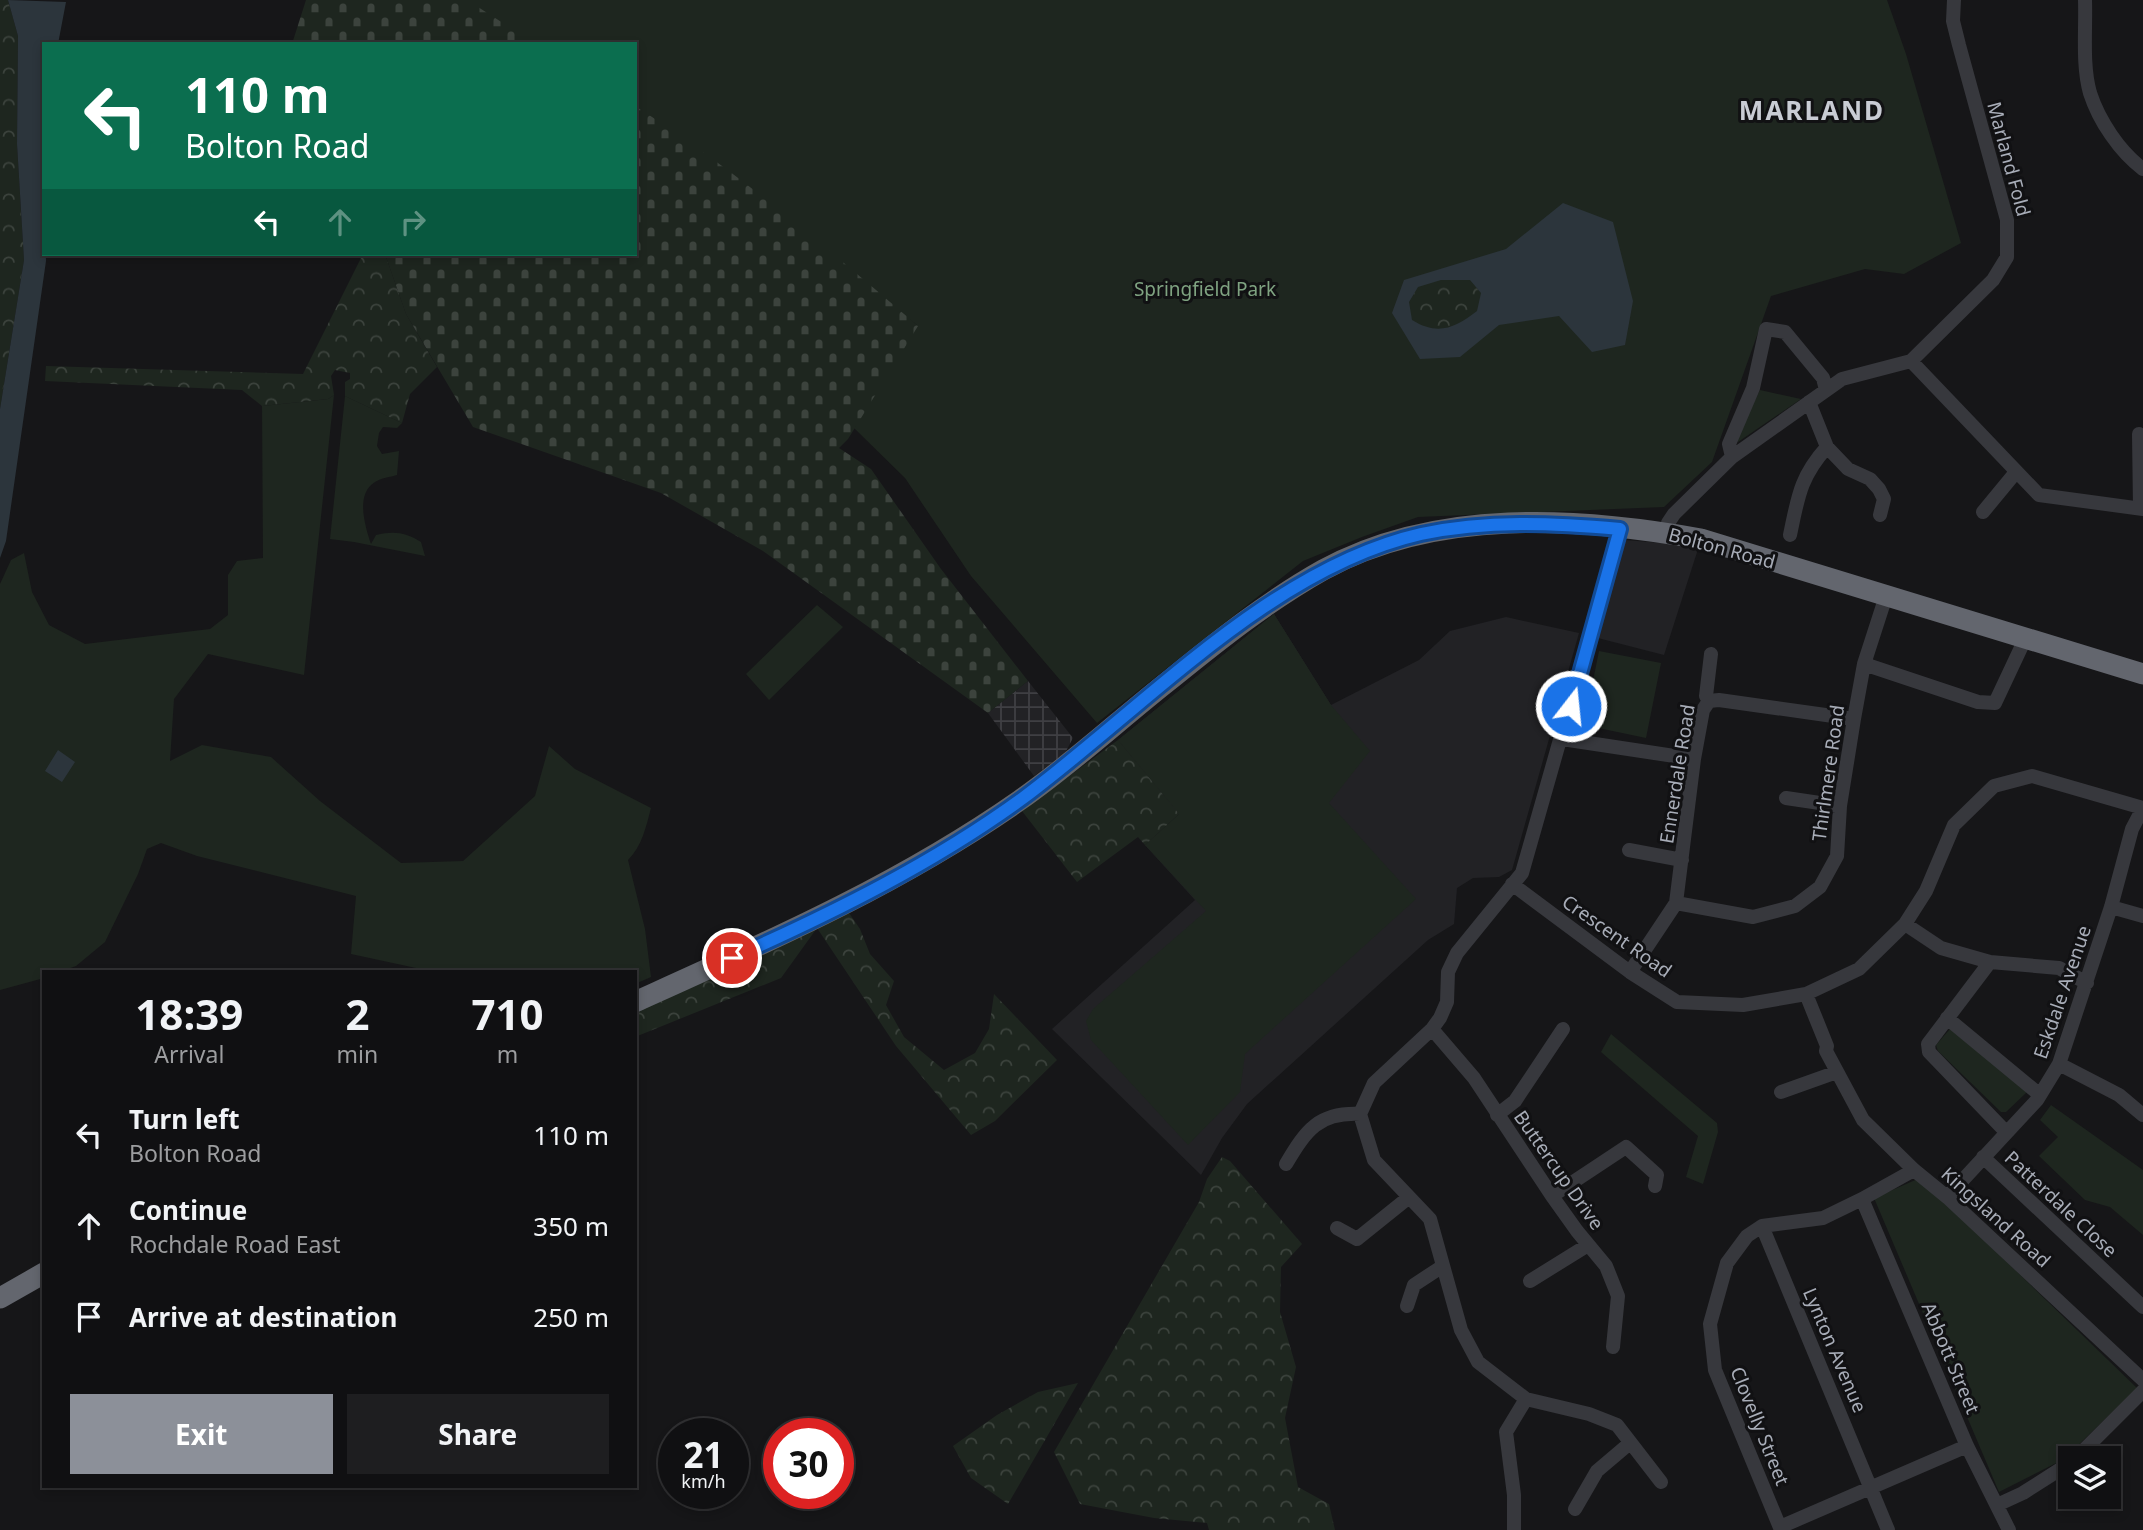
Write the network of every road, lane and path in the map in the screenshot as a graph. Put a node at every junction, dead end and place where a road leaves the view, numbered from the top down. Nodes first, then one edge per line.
1 (1954, 0) edge
2 (2085, 0) edge
3 (2143, 169) edge
4 (1911, 361) junction
5 (1826, 390) junction
6 (1809, 402) junction
7 (2139, 434) dead end
8 (1826, 447) junction
9 (1732, 457) junction
10 (2016, 472) junction
11 (1884, 508) dead end
12 (2141, 509) edge
13 (1983, 512) dead end
14 (1620, 529) junction
15 (1667, 533) junction
16 (1790, 536) dead end
17 (1886, 596) junction
18 (2026, 637) junction
19 (1711, 654) dead end
20 (1864, 664) junction
21 (2143, 674) edge
22 (1709, 701) junction
23 (1854, 719) junction
24 (1562, 739) junction
25 (1695, 759) junction
26 (1786, 798) dead end
27 (1840, 806) junction
28 (2143, 808) edge
29 (1629, 850) dead end
30 (1682, 860) junction
31 (1512, 884) junction
32 (1676, 904) junction
33 (2111, 907) junction
34 (2143, 916) edge
35 (1905, 924) junction
36 (1990, 962) junction
37 (1630, 972) junction
38 (2087, 983) junction
39 (1806, 994) junction
40 (637, 1001) edge
41 (1947, 1018) junction
42 (1432, 1029) junction
43 (1563, 1029) dead end
44 (2059, 1064) junction
45 (1837, 1072) junction
46 (1781, 1092) dead end
47 (2040, 1096) junction
48 (1360, 1114) junction
49 (1497, 1115) junction
50 (2143, 1115) edge
51 (2006, 1132) junction
52 (1983, 1157) junction
53 (1286, 1164) dead end
54 (1914, 1170) junction
55 (1655, 1186) dead end
56 (1552, 1196) junction
57 (1947, 1196) junction
58 (1408, 1198) junction
59 (1862, 1199) junction
60 (1762, 1226) junction
61 (1337, 1228) dead end
62 (1588, 1245) junction
63 (1443, 1266) junction
64 (42, 1274) edge
65 (1531, 1281) dead end
66 (0, 1298) edge
67 (1407, 1306) dead end
68 (2143, 1307) edge
69 (1614, 1347) dead end
70 (2143, 1380) edge
71 (2143, 1391) edge
72 (1526, 1399) junction
73 (1630, 1443) junction
74 (1967, 1446) junction
75 (2087, 1446) edge
76 (2058, 1470) edge
77 (1661, 1482) dead end
78 (1872, 1489) junction
79 (1997, 1505) junction
80 (1575, 1509) dead end
81 (1781, 1529) edge
82 (1514, 1530) edge
83 (1888, 1530) edge
84 (2009, 1530) edge

1 - 4 street, Marland Fold
2 - 3 street
4 - 5 street
4 - 10 street
5 - 6 street
5 - 9 street
6 - 8 street
6 - 9 street
7 - 12 street
8 - 11 street
8 - 16 street
9 - 15 street
10 - 12 street
10 - 13 street
14 - 15 highway, Bolton Road
14 - 24 street
14 - 40 highway, Bolton Road
15 - 17 highway, Bolton Road
17 - 18 highway, Bolton Road
17 - 20 street, Thirlmere Road
18 - 20 street
18 - 21 highway, Bolton Road
19 - 22 street, Ennerdale Road
20 - 23 street, Thirlmere Road
22 - 23 street
22 - 25 street, Ennerdale Road
23 - 27 street, Thirlmere Road
24 - 25 street
24 - 31 street
25 - 30 street, Ennerdale Road
26 - 27 street
27 - 32 street, Thirlmere Road
28 - 33 street, Eskdale Avenue
28 - 35 street, Crescent Road
29 - 30 street, Ennerdale Road
30 - 32 street, Ennerdale Road
31 - 37 street, Crescent Road
31 - 42 street
32 - 37 street, Ennerdale Road
33 - 34 street
33 - 38 street, Eskdale Avenue
35 - 36 street
35 - 39 street, Crescent Road
36 - 38 street
36 - 41 street
37 - 39 street, Crescent Road
38 - 44 street, Eskdale Avenue
39 - 45 street, Kingsland Road
41 - 47 street
41 - 51 street
42 - 48 street
42 - 49 street, Buttercup Drive
43 - 49 street
44 - 47 street, Eskdale Avenue
44 - 50 street
45 - 46 street
45 - 54 street, Kingsland Road
47 - 51 street, Eskdale Avenue
48 - 53 street
48 - 58 street
49 - 56 street, Buttercup Drive
51 - 52 street, Eskdale Avenue
52 - 57 street, Eskdale Avenue
52 - 68 street, Patterdale Close
54 - 57 street, Kingsland Road
54 - 59 street
55 - 56 street
56 - 62 street, Buttercup Drive
57 - 70 street, Kingsland Road
58 - 61 street
58 - 63 street
59 - 60 street
59 - 74 street, Abbott Street
60 - 78 street, Lynton Avenue
60 - 81 street, Clovelly Street
62 - 65 street
62 - 69 street, Buttercup Drive
63 - 67 street
63 - 72 street
64 - 66 highway
71 - 75 street
72 - 73 street
72 - 82 street
73 - 77 street
73 - 80 street
74 - 78 street
74 - 79 street, Abbott Street
76 - 79 street
78 - 81 street
78 - 83 street, Lynton Avenue
79 - 84 street, Abbott Street

